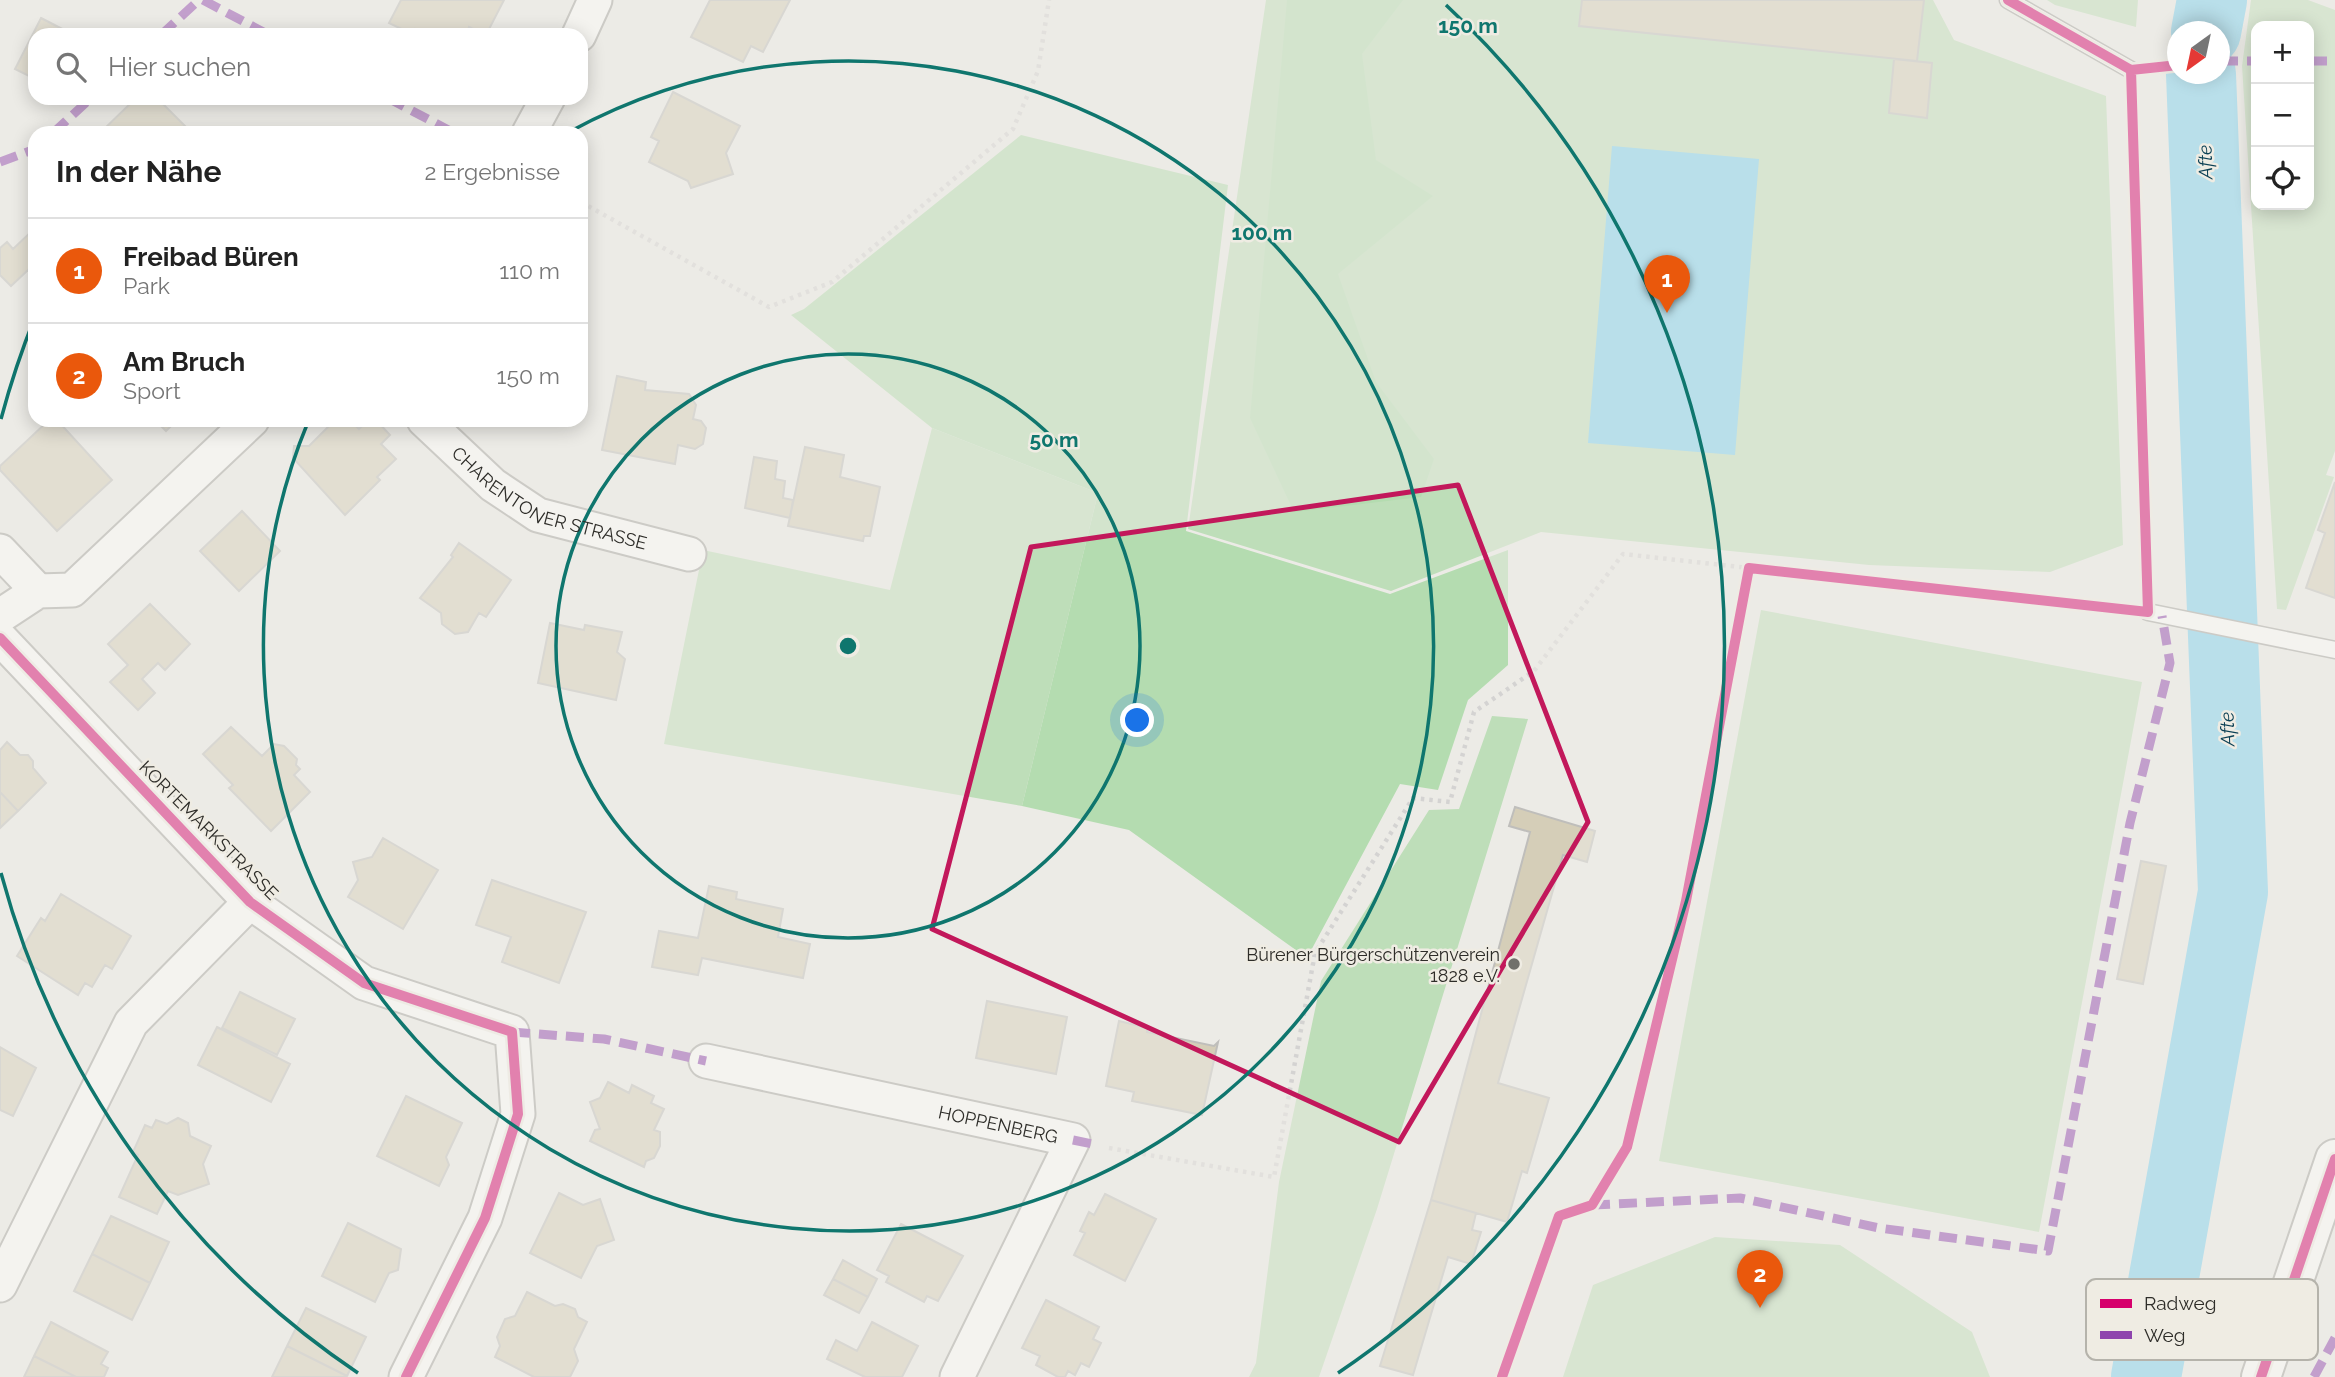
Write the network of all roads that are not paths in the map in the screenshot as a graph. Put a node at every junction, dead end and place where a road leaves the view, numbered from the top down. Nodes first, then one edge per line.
1 (595, 0) edge
2 (2008, 0) edge
3 (582, 28) edge
4 (2131, 70) dead end
5 (544, 105) edge
6 (533, 126) edge
7 (246, 427) edge
8 (431, 427) edge
9 (0, 551) edge
10 (689, 554) dead end
11 (38, 591) junction
12 (2148, 612) dead end
13 (0, 616) edge
14 (0, 638) edge
15 (2335, 650) edge
16 (250, 902) junction
17 (706, 1061) dead end
18 (2335, 1159) edge
19 (2294, 1279) edge
20 (0, 1285) edge
21 (2267, 1360) edge
22 (406, 1377) edge
23 (957, 1377) edge
24 (2261, 1377) edge

1 - 3 street
2 - 4 lane
5 - 6 street
7 - 11 street
8 - 10 street, CHARENTONER STRASSE
9 - 11 street
11 - 13 street
12 - 15 lane
14 - 16 street, KORTEMARKSTRASSE
16 - 20 street, KORTEMARKSTRASSE
16 - 22 street, KORTEMARKSTRASSE
17 - 23 street, HOPPENBERG
18 - 19 main road
21 - 24 main road

